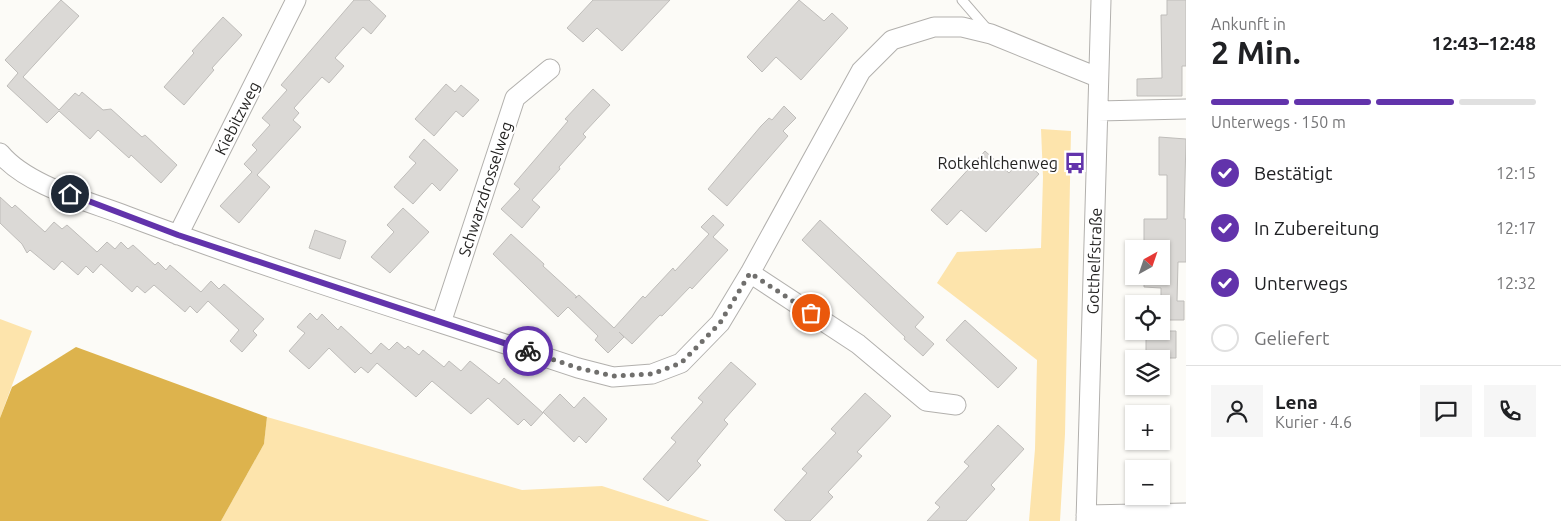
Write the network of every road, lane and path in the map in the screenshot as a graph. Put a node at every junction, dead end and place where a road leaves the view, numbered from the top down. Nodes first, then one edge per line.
1 (296, 0) edge
2 (962, 0) edge
3 (1101, 0) edge
4 (991, 34) junction
5 (550, 69) dead end
6 (1098, 77) junction
7 (1186, 109) edge
8 (1098, 111) junction
9 (0, 153) edge
10 (178, 235) junction
11 (750, 273) junction
12 (441, 323) junction
13 (956, 405) dead end
14 (1186, 513) edge
15 (1086, 518) edge

1 - 10 street, Kiebitzweg
2 - 4 lane
3 - 6 street, Gotthelfstraße
4 - 6 street
4 - 11 street
5 - 12 street, Schwarzdrosselweg
6 - 8 street, Gotthelfstraße
7 - 8 street
8 - 15 street, Gotthelfstraße
9 - 10 street
10 - 12 street
11 - 12 street
11 - 13 street
14 - 15 street

